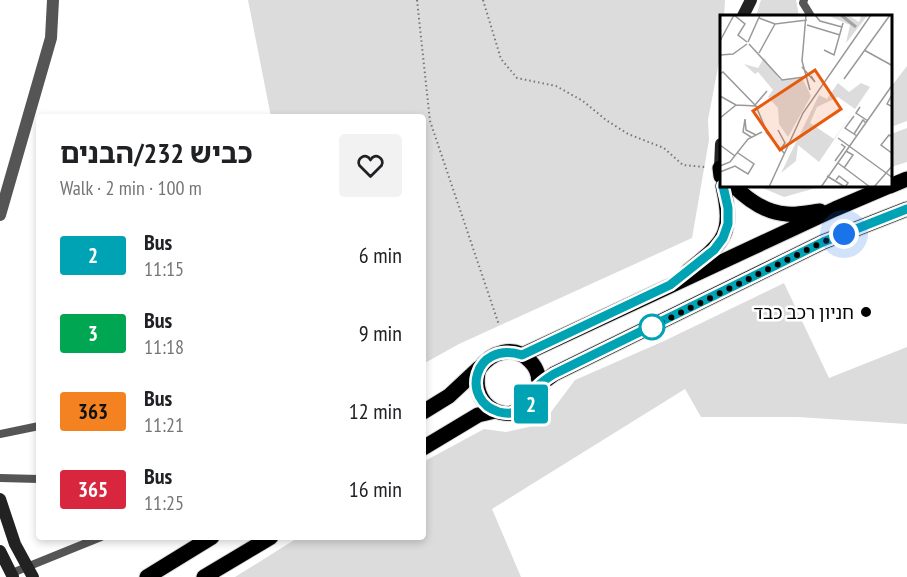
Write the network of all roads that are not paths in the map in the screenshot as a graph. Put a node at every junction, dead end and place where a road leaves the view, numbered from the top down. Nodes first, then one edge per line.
1 (53, 0) edge
2 (750, 0) edge
3 (804, 0) edge
4 (743, 15) edge
5 (810, 15) edge
6 (907, 179) edge
7 (892, 185) edge
8 (723, 188) edge
9 (736, 188) edge
10 (885, 188) edge
11 (835, 209) junction
12 (907, 209) edge
13 (0, 215) edge
14 (670, 285) junction
15 (522, 355) junction
16 (479, 368) junction
17 (538, 386) junction
18 (426, 410) edge
19 (495, 411) junction
20 (36, 427) edge
21 (0, 434) edge
22 (426, 446) edge
23 (0, 478) edge
24 (36, 479) edge
25 (0, 499) edge
26 (95, 540) edge
27 (207, 540) edge
28 (266, 540) edge
29 (0, 551) edge
30 (30, 572) edge
31 (12, 575) edge
32 (147, 577) edge
33 (204, 577) edge

1 - 13 street
2 - 4 street
3 - 5 lane
6 - 7 main road
8 - 14 main road
9 - 11 main road
10 - 11 main road
11 - 14 main road
12 - 17 main road
14 - 15 main road
15 - 16 main road
15 - 17 main road
16 - 18 main road
16 - 19 main road
17 - 19 main road
19 - 22 main road
20 - 21 lane
23 - 24 lane
25 - 30 street
26 - 30 lane
27 - 32 main road
28 - 33 main road
29 - 31 street
30 - 31 lane

